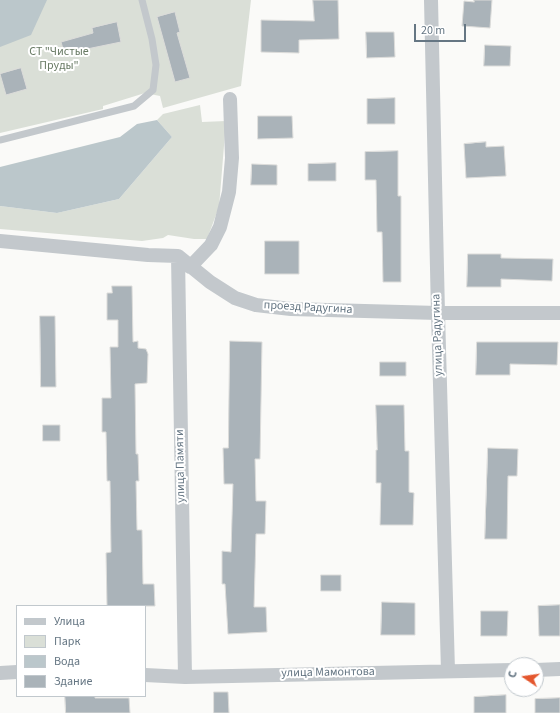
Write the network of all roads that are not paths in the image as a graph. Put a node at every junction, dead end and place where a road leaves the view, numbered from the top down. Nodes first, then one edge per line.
1 (142, 0) edge
2 (431, 0) edge
3 (230, 99) dead end
4 (0, 140) edge
5 (0, 241) edge
6 (178, 256) junction
7 (190, 267) junction
8 (438, 313) junction
9 (560, 313) edge
10 (560, 669) edge
11 (504, 670) edge
12 (544, 670) edge
13 (448, 671) junction
14 (16, 672) edge
15 (0, 673) edge
16 (146, 675) edge
17 (185, 677) junction

1 - 4 lane
2 - 8 street, улица Радугина
3 - 7 street
5 - 6 street
6 - 7 street, проезд Радугина
6 - 17 street, улица Памяти
7 - 8 street, проезд Радугина
8 - 9 street, проезд Радугина
8 - 13 street, улица Радугина
10 - 12 street
11 - 13 street, улица Мамонтова
13 - 17 street, улица Мамонтова
14 - 15 street
16 - 17 street, улица Мамонтова

